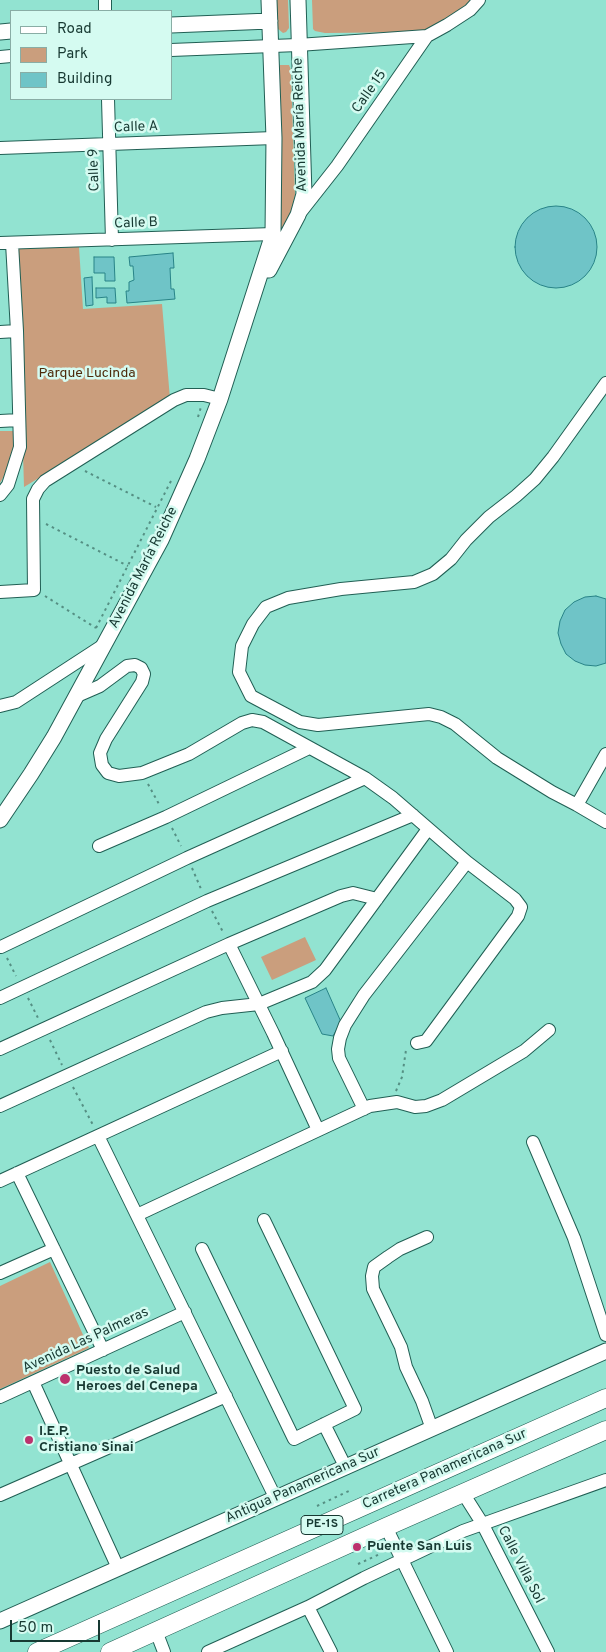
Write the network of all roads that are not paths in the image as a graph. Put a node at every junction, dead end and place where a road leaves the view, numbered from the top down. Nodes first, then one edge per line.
1 (269, 0) edge
2 (298, 0) edge
3 (479, 0) edge
4 (270, 21) junction
5 (172, 25) edge
6 (427, 36) junction
7 (298, 45) junction
8 (270, 46) junction
9 (172, 50) edge
10 (108, 100) edge
11 (274, 138) junction
12 (109, 144) junction
13 (0, 148) edge
14 (298, 215) junction
15 (273, 234) junction
16 (112, 240) junction
17 (6, 243) edge
18 (253, 298) junction
19 (17, 331) junction
20 (0, 332) edge
21 (606, 383) edge
22 (220, 399) junction
23 (19, 420) junction
24 (0, 421) edge
25 (0, 495) edge
26 (0, 592) edge
27 (102, 646) junction
28 (77, 696) junction
29 (0, 706) edge
30 (309, 748) junction
31 (606, 754) edge
32 (365, 778) junction
33 (578, 805) junction
34 (413, 815) junction
35 (0, 820) edge
36 (606, 822) edge
37 (428, 829) junction
38 (98, 846) dead end
39 (467, 862) junction
40 (377, 899) junction
41 (229, 944) junction
42 (1, 946) edge
43 (0, 998) edge
44 (260, 1004) junction
45 (549, 1030) dead end
46 (412, 1044) road end
47 (0, 1049) edge
48 (282, 1051) junction
49 (0, 1106) edge
50 (364, 1109) junction
51 (318, 1130) junction
52 (98, 1136) junction
53 (533, 1142) dead end
54 (17, 1172) junction
55 (0, 1180) edge
56 (137, 1215) junction
57 (264, 1220) dead end
58 (427, 1237) dead end
59 (54, 1249) junction
60 (202, 1249) dead end
61 (0, 1273) edge
62 (184, 1312) junction
63 (606, 1335) edge
64 (103, 1350) junction
65 (606, 1350) edge
66 (33, 1382) junction
67 (226, 1396) junction
68 (0, 1397) edge
69 (606, 1398) edge
70 (324, 1424) junction
71 (432, 1429) junction
72 (606, 1430) edge
73 (71, 1464) junction
74 (346, 1468) junction
75 (606, 1480) edge
76 (463, 1493) junction
77 (0, 1495) edge
78 (276, 1499) junction
79 (482, 1523) junction
80 (386, 1527) junction
81 (402, 1559) junction
82 (118, 1568) junction
83 (308, 1607) junction
84 (0, 1621) edge
85 (156, 1632) junction
86 (37, 1652) edge
87 (110, 1652) edge
88 (164, 1652) edge
89 (208, 1652) edge
90 (331, 1652) edge
91 (447, 1652) edge
92 (548, 1652) edge

1 - 4 main road, Avenida María Reiche
2 - 7 main road, Avenida María Reiche
3 - 6 street, Calle 15
4 - 5 main road
4 - 8 main road, Avenida María Reiche
6 - 7 street
6 - 14 street, Calle 15
7 - 8 street
7 - 14 main road, Avenida María Reiche
8 - 9 street
8 - 11 main road, Avenida María Reiche
10 - 12 street, Calle 9
11 - 12 street, Calle A
11 - 15 main road, Avenida María Reiche
12 - 13 street, Calle A
12 - 16 street, Calle 9
14 - 18 main road, Avenida María Reiche
15 - 16 street, Calle B
15 - 18 main road, Avenida María Reiche
16 - 17 street, Calle B
17 - 19 street
18 - 22 main road, Avenida María Reiche
19 - 20 street
19 - 23 street
21 - 33 street
22 - 26 street
22 - 27 main road, Avenida María Reiche
23 - 24 street
23 - 25 street
27 - 28 main road, Avenida María Reiche
27 - 29 street
28 - 30 street
28 - 35 main road, Avenida María Reiche
30 - 32 street
30 - 38 street
31 - 33 street
32 - 34 street
32 - 42 street
33 - 36 street
34 - 37 street
34 - 43 street
37 - 39 street
37 - 40 street
39 - 46 street
39 - 50 street
40 - 41 street
40 - 44 street
41 - 44 street
41 - 47 street
44 - 48 street
44 - 49 street
45 - 50 street
48 - 51 street
48 - 52 street
50 - 51 street
51 - 56 street
52 - 54 street
52 - 56 street
53 - 63 street
54 - 55 street
54 - 59 street
56 - 62 street
57 - 70 street
58 - 71 street
59 - 61 street
59 - 64 street
60 - 70 street
62 - 64 street, Avenida Las Palmeras
62 - 67 street
64 - 66 street, Avenida Las Palmeras
65 - 71 main road, Antigua Panamericana Sur
66 - 68 street, Avenida Las Palmeras
66 - 73 street
67 - 73 street
67 - 78 street
69 - 86 highway, Carretera Panamericana Sur / PE-1S
70 - 74 street
71 - 74 main road, Antigua Panamericana Sur
72 - 76 highway, Carretera Panamericana Sur / PE-1S
73 - 77 street
73 - 82 street
74 - 78 main road, Antigua Panamericana Sur
75 - 79 street
76 - 79 street, Calle Villa Sol
76 - 80 highway, Carretera Panamericana Sur / PE-1S
78 - 82 main road, Antigua Panamericana Sur
79 - 81 street
79 - 92 street, Calle Villa Sol
80 - 81 street
80 - 85 highway, Carretera Panamericana Sur / PE-1S
81 - 83 street
81 - 91 street
82 - 84 main road, Antigua Panamericana Sur
83 - 89 street
83 - 90 street
85 - 87 highway, Carretera Panamericana Sur / PE-1S
85 - 88 street

